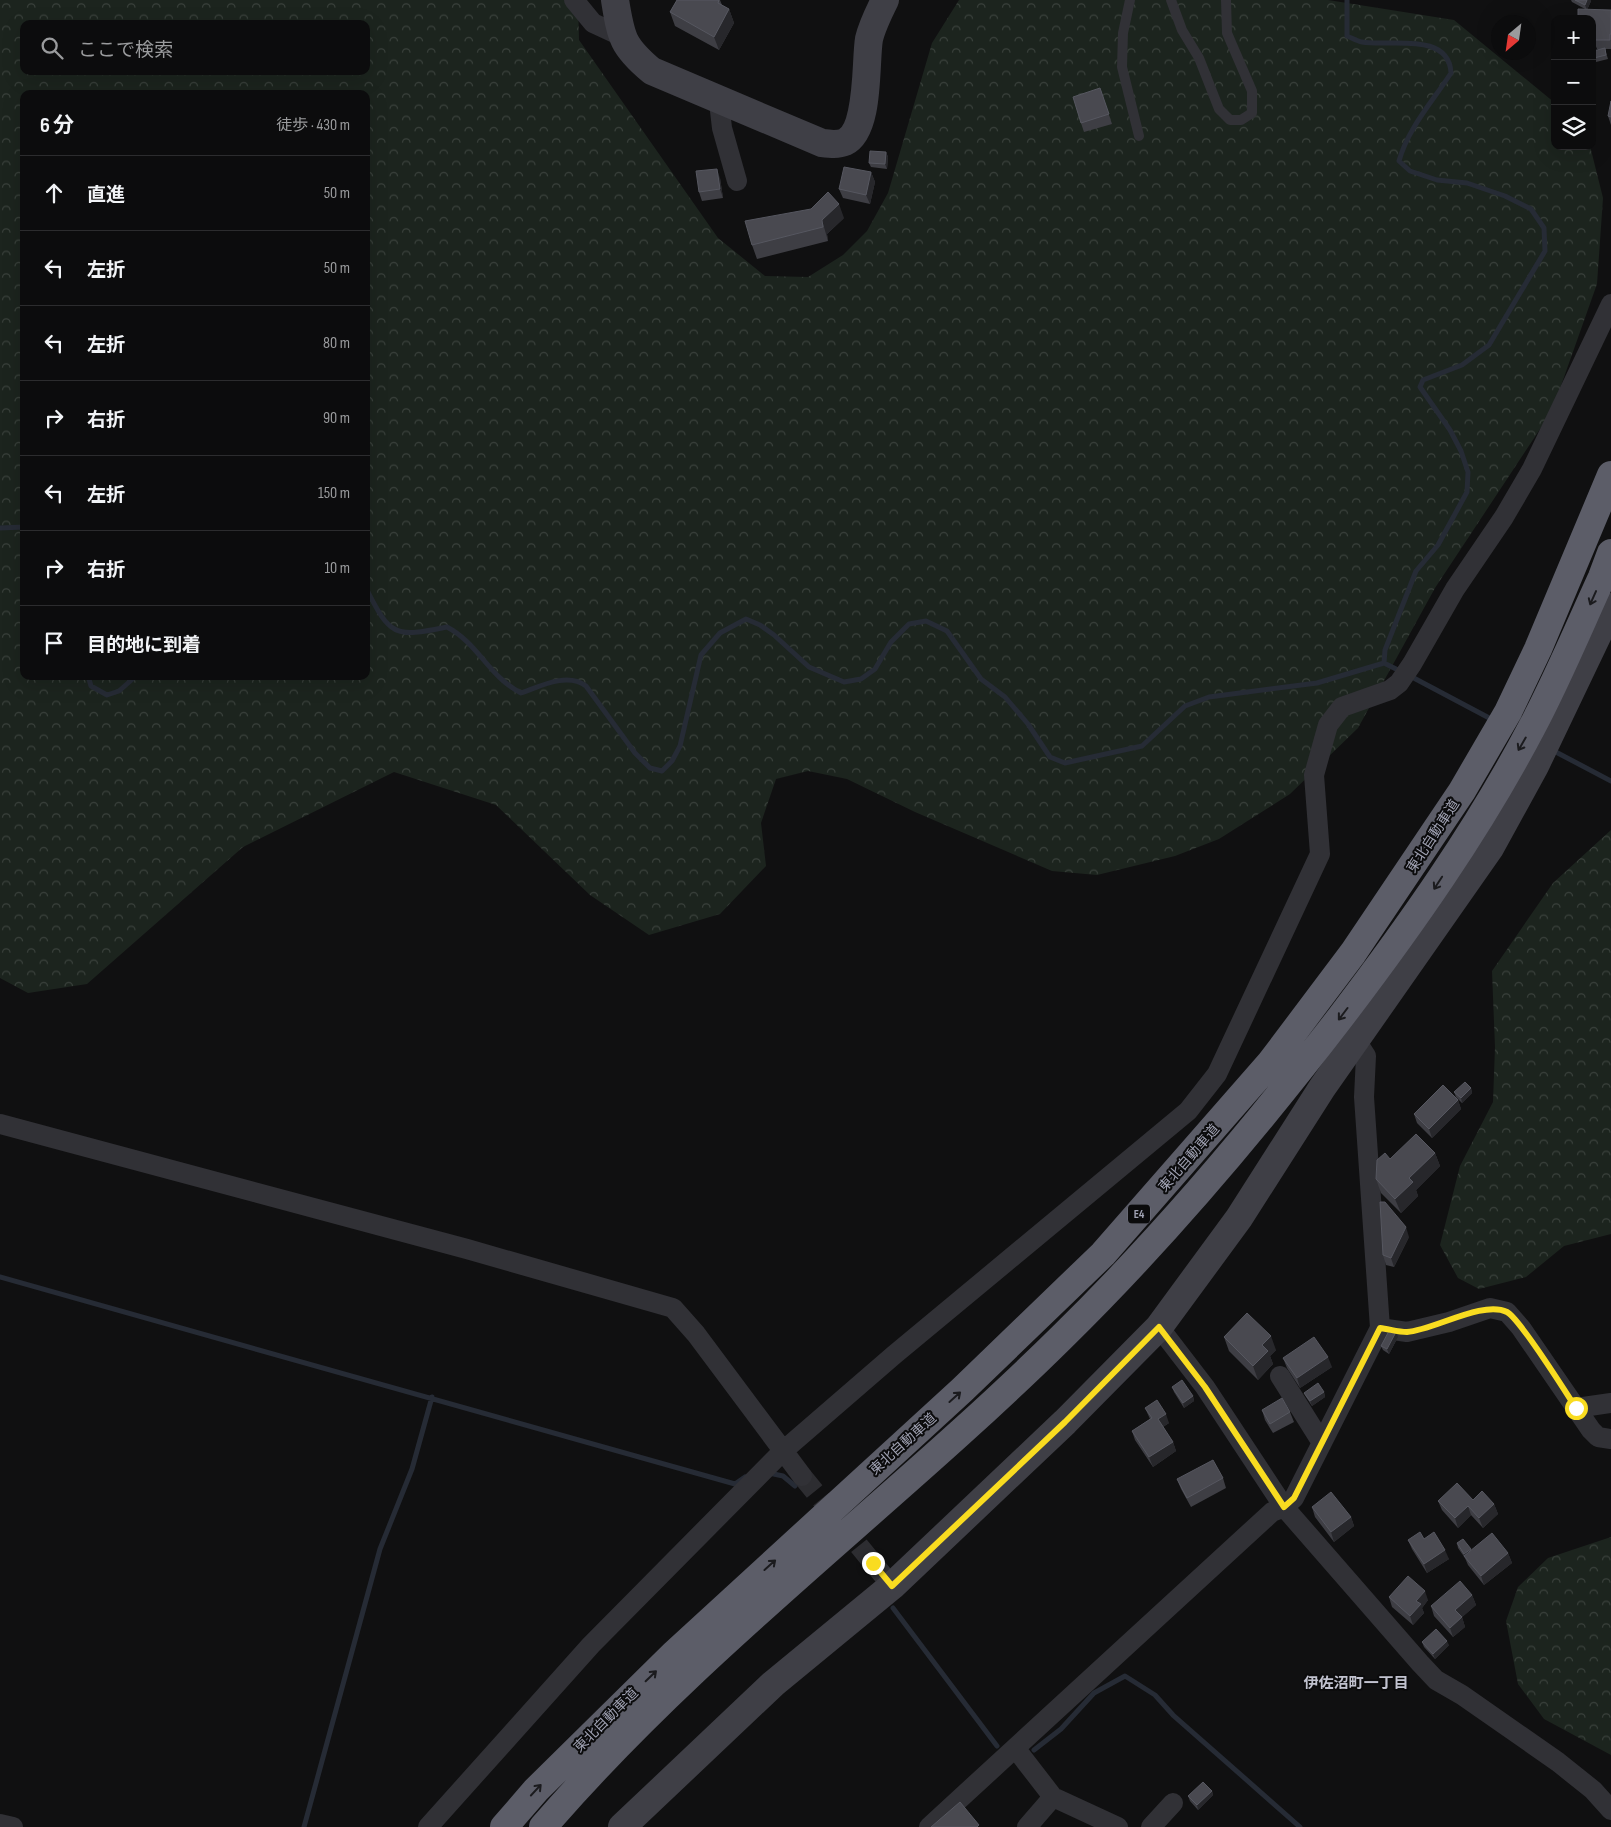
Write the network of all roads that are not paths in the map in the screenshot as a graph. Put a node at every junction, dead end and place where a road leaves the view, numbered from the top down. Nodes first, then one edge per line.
1 (574, 0) edge
2 (615, 0) edge
3 (885, 0) edge
4 (1130, 0) edge
5 (1171, 0) edge
6 (1226, 0) edge
7 (621, 36) junction
8 (720, 102) junction
9 (1139, 136) dead end
10 (737, 181) dead end
11 (1611, 304) edge
12 (1611, 475) edge
13 (1611, 552) edge
14 (1611, 607) edge
15 (1356, 1039) junction
16 (0, 1124) edge
17 (1159, 1327) junction
18 (1380, 1328) junction
19 (1280, 1376) dead end
20 (1611, 1403) edge
21 (1576, 1408) junction
22 (1611, 1439) edge
23 (1322, 1443) junction
24 (783, 1451) junction
25 (802, 1476) tunnel mouth
26 (1284, 1507) junction
27 (873, 1563) tunnel mouth
28 (892, 1586) junction
29 (1016, 1749) junction
30 (1053, 1797) junction
31 (1173, 1803) dead end
32 (1611, 1810) edge
33 (0, 1824) edge
34 (13, 1827) edge
35 (428, 1827) edge
36 (504, 1827) edge
37 (543, 1827) edge
38 (622, 1827) edge
39 (929, 1827) edge
40 (1027, 1827) edge
41 (1118, 1827) edge
42 (1151, 1827) edge

1 - 7 street
2 - 7 street
3 - 8 street
4 - 9 lane
5 - 6 lane
7 - 8 street
8 - 10 street
11 - 24 street
36 -> 12 highway, 東北自動車道 / E4
13 -> 37 highway, 東北自動車道 / E4
14 - 15 street
15 - 17 street
15 - 18 street
16 - 24 street
17 - 26 street
17 - 28 street
18 - 21 street
18 - 23 street
19 - 23 street
20 - 21 street
21 - 22 street
23 - 26 street
24 - 25 street
24 - 35 street
26 - 29 street
26 - 32 street
27 - 28 street
28 - 38 street
29 - 30 street
29 - 39 street
30 - 40 street
30 - 41 street
31 - 42 street
33 - 34 street

